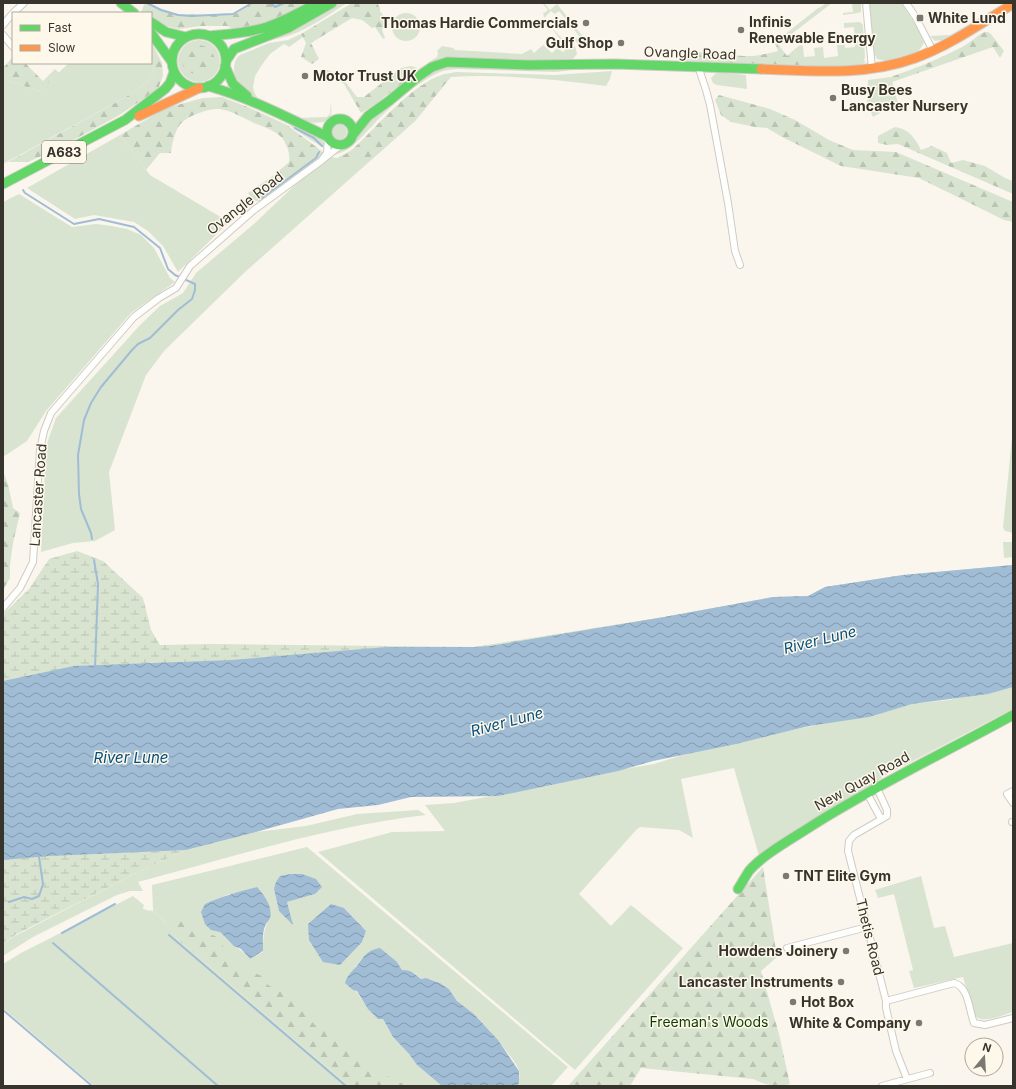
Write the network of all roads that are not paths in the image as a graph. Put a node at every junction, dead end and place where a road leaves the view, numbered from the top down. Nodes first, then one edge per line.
1 (24, 3) edge
2 (121, 3) edge
3 (317, 3) edge
4 (332, 3) edge
5 (866, 3) edge
6 (906, 3) edge
7 (1013, 4) edge
8 (14, 12) edge
9 (133, 12) edge
10 (12, 14) edge
11 (152, 23) edge
12 (3, 25) edge
13 (152, 34) edge
14 (3, 35) edge
15 (209, 36) junction
16 (186, 37) junction
17 (12, 46) edge
18 (933, 51) junction
19 (172, 62) junction
20 (226, 64) junction
21 (698, 66) junction
22 (872, 69) junction
23 (174, 72) junction
24 (208, 86) junction
25 (199, 88) junction
26 (252, 101) junction
27 (368, 116) junction
28 (125, 120) junction
29 (346, 120) junction
30 (295, 121) junction
31 (330, 123) junction
32 (352, 136) junction
33 (328, 138) junction
34 (344, 144) junction
35 (321, 161) junction
36 (3, 184) edge
37 (740, 265) dead end
38 (179, 285) joint
39 (3, 608) edge
40 (1013, 715) edge
41 (877, 788) junction
42 (1013, 791) edge
43 (867, 793) junction
44 (1013, 803) edge
45 (881, 819) junction
46 (738, 889) dead end
47 (867, 927) junction
48 (787, 948) dead end
49 (886, 1001) junction
50 (1013, 1018) edge
51 (930, 1073) dead end
52 (907, 1079) junction
53 (882, 1086) edge

1 - 8 street
2 - 9 main road
3 - 15 main road
4 - 20 main road
5 - 22 street
6 - 18 street
7 - 18 main road, Ovangle Road
10 - 12 street
11 - 16 main road
13 - 19 main road
14 - 17 street
15 - 16 main road
15 - 20 main road
16 - 19 main road
18 - 22 main road, Ovangle Road
19 - 23 main road
20 - 24 main road
20 - 26 main road
21 - 22 main road, Ovangle Road
21 - 27 main road, Ovangle Road
21 - 37 street
23 - 25 main road
23 - 28 main road, A683
24 - 25 main road, A683
24 - 26 main road
25 - 28 main road, A683
26 - 30 main road
27 - 29 main road, Ovangle Road
27 - 32 main road, Ovangle Road
28 - 36 main road, A683
29 - 31 main road
29 - 32 main road
30 - 31 main road
30 - 33 main road
31 - 33 main road
32 - 34 main road
33 - 34 main road
33 - 35 street
34 - 35 street, Ovangle Road
35 - 38 street, Ovangle Road
38 - 39 street, Lancaster Road
40 - 41 main road, New Quay Road
41 - 43 main road, New Quay Road
41 - 45 street
42 - 44 street
43 - 45 street
43 - 46 main road, New Quay Road
45 - 47 street, Thetis Road
47 - 48 street
47 - 49 street, Thetis Road
49 - 50 street
49 - 52 street, Thetis Road
51 - 52 street
52 - 53 street

